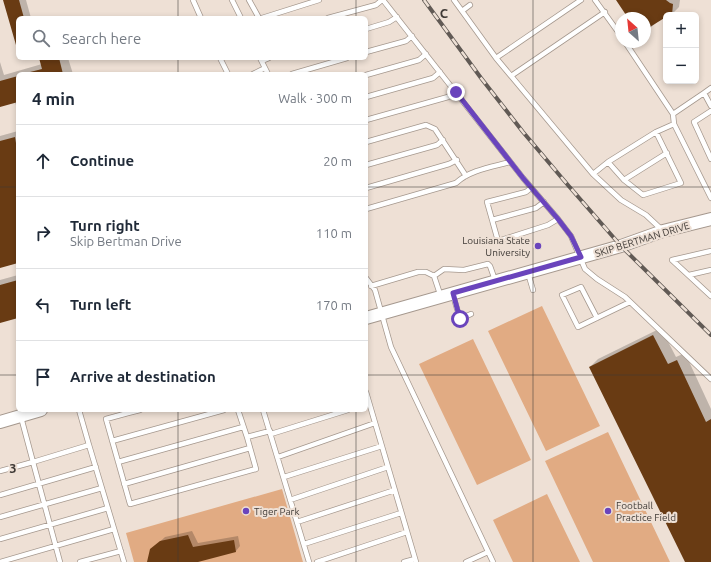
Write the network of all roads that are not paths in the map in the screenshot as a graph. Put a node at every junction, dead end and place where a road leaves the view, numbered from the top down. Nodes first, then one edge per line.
1 (193, 0) edge
2 (232, 0) edge
3 (249, 0) edge
4 (319, 0) edge
5 (382, 0) edge
6 (454, 0) edge
7 (581, 0) edge
8 (595, 0) edge
9 (311, 1) edge
10 (470, 5) dead end
11 (462, 11) junction
12 (605, 12) junction
13 (200, 16) edge
14 (240, 16) edge
15 (259, 16) edge
16 (266, 16) edge
17 (335, 16) edge
18 (397, 17) junction
19 (615, 27) edge
20 (368, 28) edge
21 (412, 36) junction
22 (629, 48) edge
23 (368, 51) edge
24 (426, 54) junction
25 (496, 58) junction
26 (221, 60) edge
27 (261, 60) edge
28 (340, 60) edge
29 (265, 68) junction
30 (227, 72) edge
31 (258, 72) edge
32 (267, 72) edge
33 (299, 72) edge
34 (440, 72) junction
35 (368, 74) edge
36 (511, 76) junction
37 (711, 88) edge
38 (456, 92) junction
39 (704, 93) junction
40 (368, 97) edge
41 (711, 106) edge
42 (711, 111) edge
43 (673, 114) junction
44 (368, 119) edge
45 (674, 124) junction
46 (656, 132) junction
47 (443, 140) junction
48 (368, 141) edge
49 (666, 153) junction
50 (711, 159) edge
51 (457, 160) junction
52 (510, 162) junction
53 (608, 162) junction
54 (368, 164) edge
55 (593, 174) junction
56 (466, 176) junction
57 (624, 180) junction
58 (368, 187) edge
59 (531, 188) junction
60 (709, 190) edge
61 (711, 198) edge
62 (544, 202) junction
63 (368, 208) edge
64 (558, 219) junction
65 (711, 219) edge
66 (492, 220) junction
67 (664, 231) junction
68 (711, 250) edge
69 (581, 257) junction
70 (711, 270) edge
71 (528, 272) junction
72 (689, 275) junction
73 (434, 276) junction
74 (368, 281) edge
75 (496, 281) junction
76 (371, 286) junction
77 (533, 290) dead end
78 (447, 295) junction
79 (710, 295) edge
80 (630, 302) junction
81 (381, 314) junction
82 (471, 314) dead end
83 (368, 317) edge
84 (597, 318) junction
85 (711, 379) edge
86 (368, 404) edge
87 (34, 412) edge
88 (81, 412) edge
89 (128, 412) edge
90 (217, 412) edge
91 (239, 412) edge
92 (264, 412) edge
93 (341, 412) edge
94 (20, 416) junction
95 (0, 422) edge
96 (375, 423) junction
97 (244, 426) junction
98 (271, 433) junction
99 (247, 437) junction
100 (112, 442) junction
101 (89, 445) junction
102 (382, 446) junction
103 (250, 448) junction
104 (278, 457) junction
105 (33, 462) junction
106 (118, 462) junction
107 (96, 467) junction
108 (388, 467) junction
109 (0, 471) edge
110 (284, 477) junction
111 (39, 484) junction
112 (124, 484) junction
113 (102, 488) junction
114 (394, 490) junction
115 (0, 495) edge
116 (290, 500) junction
117 (44, 505) junction
118 (108, 508) junction
119 (401, 513) junction
120 (0, 517) edge
121 (297, 522) junction
122 (50, 525) junction
123 (114, 529) junction
124 (407, 532) junction
125 (0, 539) edge
126 (304, 544) junction
127 (56, 546) junction
128 (121, 550) junction
129 (488, 552) junction
130 (415, 560) edge
131 (0, 562) edge
132 (60, 562) edge
133 (80, 562) edge
134 (124, 562) edge
135 (309, 562) edge
136 (317, 562) edge
137 (404, 562) edge
138 (466, 562) edge
139 (493, 562) edge

1 - 13 lane
2 - 14 lane
3 - 15 lane
4 - 9 lane
5 - 17 lane
5 - 18 lane
6 - 11 lane
7 - 25 lane
8 - 12 lane
9 - 16 lane
10 - 11 lane
11 - 25 lane
12 - 19 lane
12 - 36 lane
18 - 20 lane
18 - 21 lane
21 - 23 lane
21 - 24 lane
22 - 43 lane
24 - 34 lane
24 - 35 lane
25 - 36 lane
26 - 30 lane
27 - 29 lane
28 - 33 lane
29 - 31 lane
29 - 32 lane
34 - 38 lane
34 - 40 lane
36 - 55 lane
37 - 39 lane
38 - 44 lane
38 - 52 lane
39 - 41 lane
39 - 43 lane
42 - 50 lane
43 - 45 lane
45 - 46 lane
45 - 60 lane
46 - 49 lane
46 - 53 lane
47 - 48 lane
47 - 51 lane
47 - 54 lane
49 - 57 lane
49 - 57 lane
51 - 56 lane
51 - 58 lane
52 - 56 lane
52 - 59 lane
53 - 55 lane
53 - 57 lane
55 - 67 lane
56 - 63 lane
59 - 62 lane
59 - 66 lane
60 - 61 lane
62 - 64 lane
62 - 66 lane
64 - 66 lane
64 - 69 lane
65 - 67 street, SKIP BERTMAN DRIVE
67 - 69 street, SKIP BERTMAN DRIVE
68 - 72 lane
69 - 71 street, SKIP BERTMAN DRIVE
69 - 80 lane
70 - 72 lane
71 - 75 street, SKIP BERTMAN DRIVE
71 - 77 lane
72 - 79 lane
73 - 75 lane
73 - 76 lane
73 - 78 lane
74 - 76 lane
75 - 78 street, SKIP BERTMAN DRIVE
76 - 81 lane
78 - 81 street, SKIP BERTMAN DRIVE
78 - 82 lane
80 - 84 lane
80 - 85 lane
81 - 83 street, SKIP BERTMAN DRIVE
81 - 129 lane
84 - 84 lane
86 - 96 lane
87 - 94 street
88 - 101 lane
89 - 100 lane
90 - 100 lane
91 - 97 lane
92 - 98 lane
93 - 98 lane
94 - 95 street
94 - 105 lane
96 - 102 lane
96 - 104 lane
97 - 99 lane
97 - 106 lane
98 - 99 lane
98 - 104 lane
99 - 103 lane
100 - 106 lane
101 - 105 lane
101 - 107 lane
102 - 108 lane
102 - 110 lane
103 - 112 lane
103 - 112 lane
104 - 110 lane
105 - 109 lane
105 - 111 lane
106 - 112 lane
107 - 111 lane
107 - 113 lane
108 - 114 lane
108 - 116 lane
110 - 116 lane
111 - 115 lane
111 - 117 lane
113 - 117 lane
113 - 118 lane
114 - 119 lane
114 - 121 lane
116 - 121 lane
117 - 120 lane
117 - 122 lane
118 - 122 lane
118 - 123 lane
119 - 124 lane
119 - 126 lane
121 - 126 lane
122 - 125 lane
122 - 127 lane
123 - 127 lane
123 - 128 lane
124 - 130 lane
124 - 136 lane
126 - 135 lane
127 - 131 lane
127 - 132 lane
128 - 133 lane
128 - 134 lane
129 - 138 lane
129 - 139 lane
130 - 137 lane

